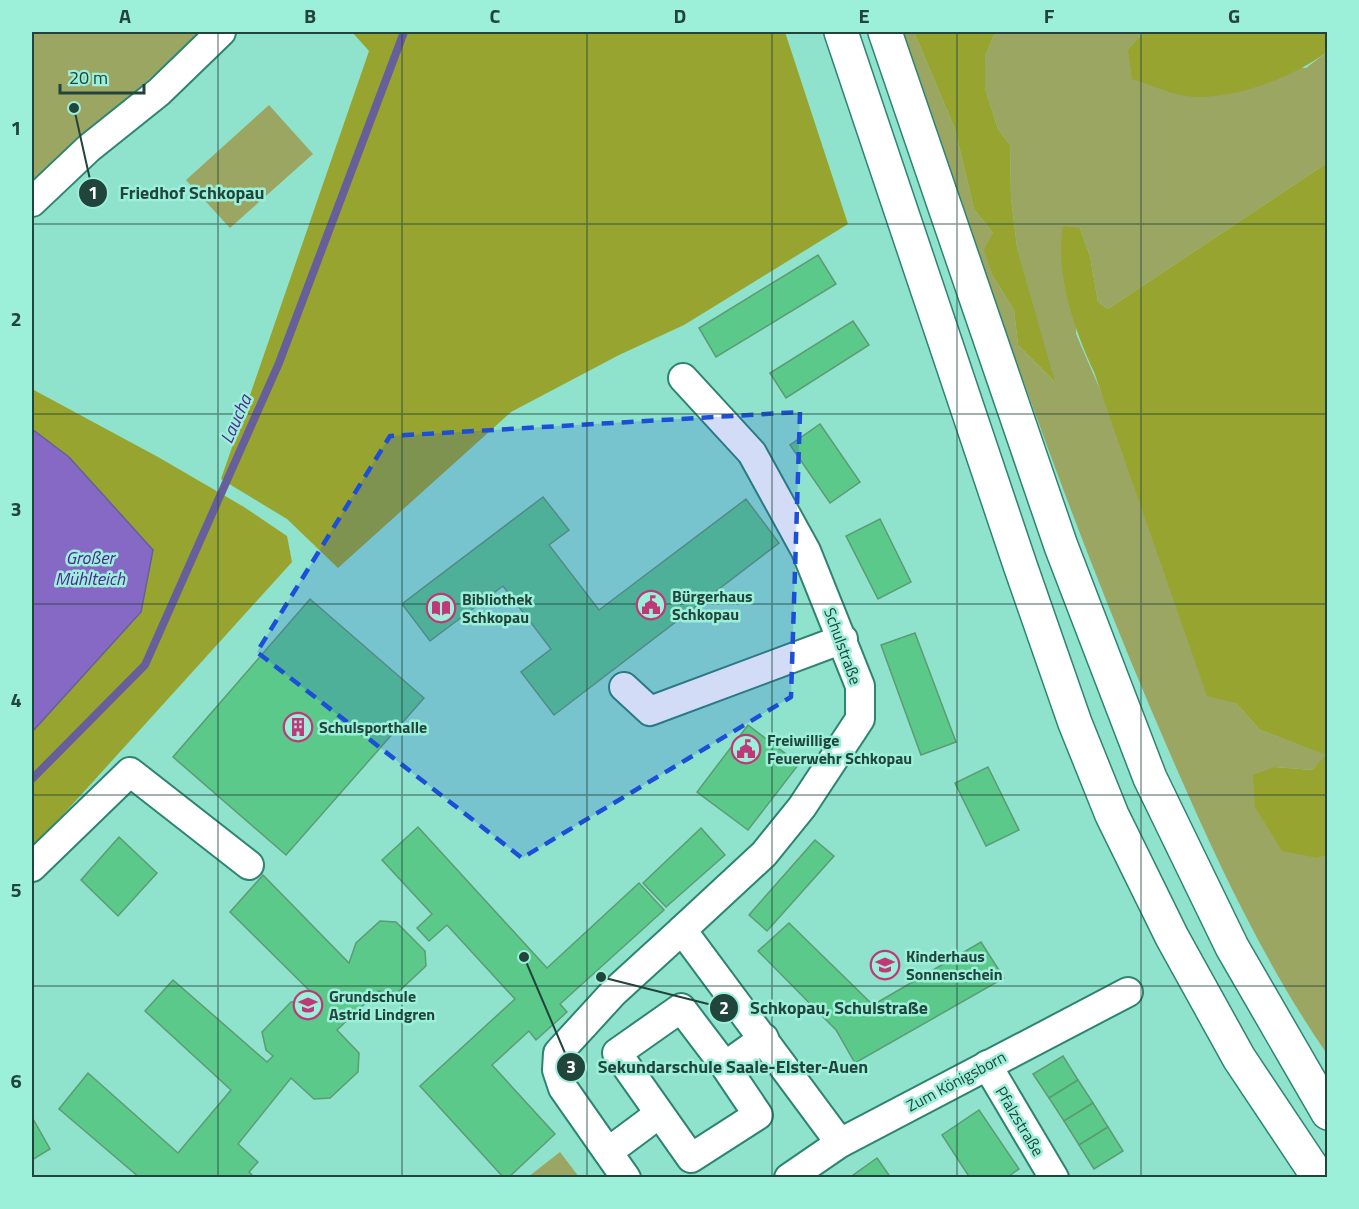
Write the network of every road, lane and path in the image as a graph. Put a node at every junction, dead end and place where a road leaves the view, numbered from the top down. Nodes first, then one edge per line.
1 (220, 32) edge
2 (841, 32) edge
3 (885, 32) edge
4 (32, 201) edge
5 (682, 378) dead end
6 (843, 639) junction
7 (624, 687) dead end
8 (249, 865) dead end
9 (32, 867) edge
10 (682, 930) junction
11 (1232, 947) junction
12 (1128, 992) dead end
13 (764, 1038) junction
14 (987, 1065) junction
15 (725, 1066) junction
16 (1328, 1074) edge
17 (1328, 1113) edge
18 (658, 1114) junction
19 (840, 1143) junction
20 (608, 1152) junction
21 (626, 1178) edge
22 (789, 1178) edge
23 (1054, 1178) edge
24 (1319, 1178) edge

1 - 4 street
2 - 24 highway
3 - 11 highway
5 - 6 street, Schulstraße
6 - 7 street
6 - 10 street, Schulstraße
8 - 9 street
10 - 13 street
10 - 20 street, Schulstraße
11 - 16 highway
11 - 17 highway
12 - 14 street, Zum Königsborn
13 - 15 street
13 - 19 street
14 - 19 street, Zum Königsborn
14 - 23 street, Pfalzstraße
15 - 18 street
15 - 18 street
18 - 20 street
19 - 22 street, Zum Königsborn
20 - 21 street, Schulstraße

